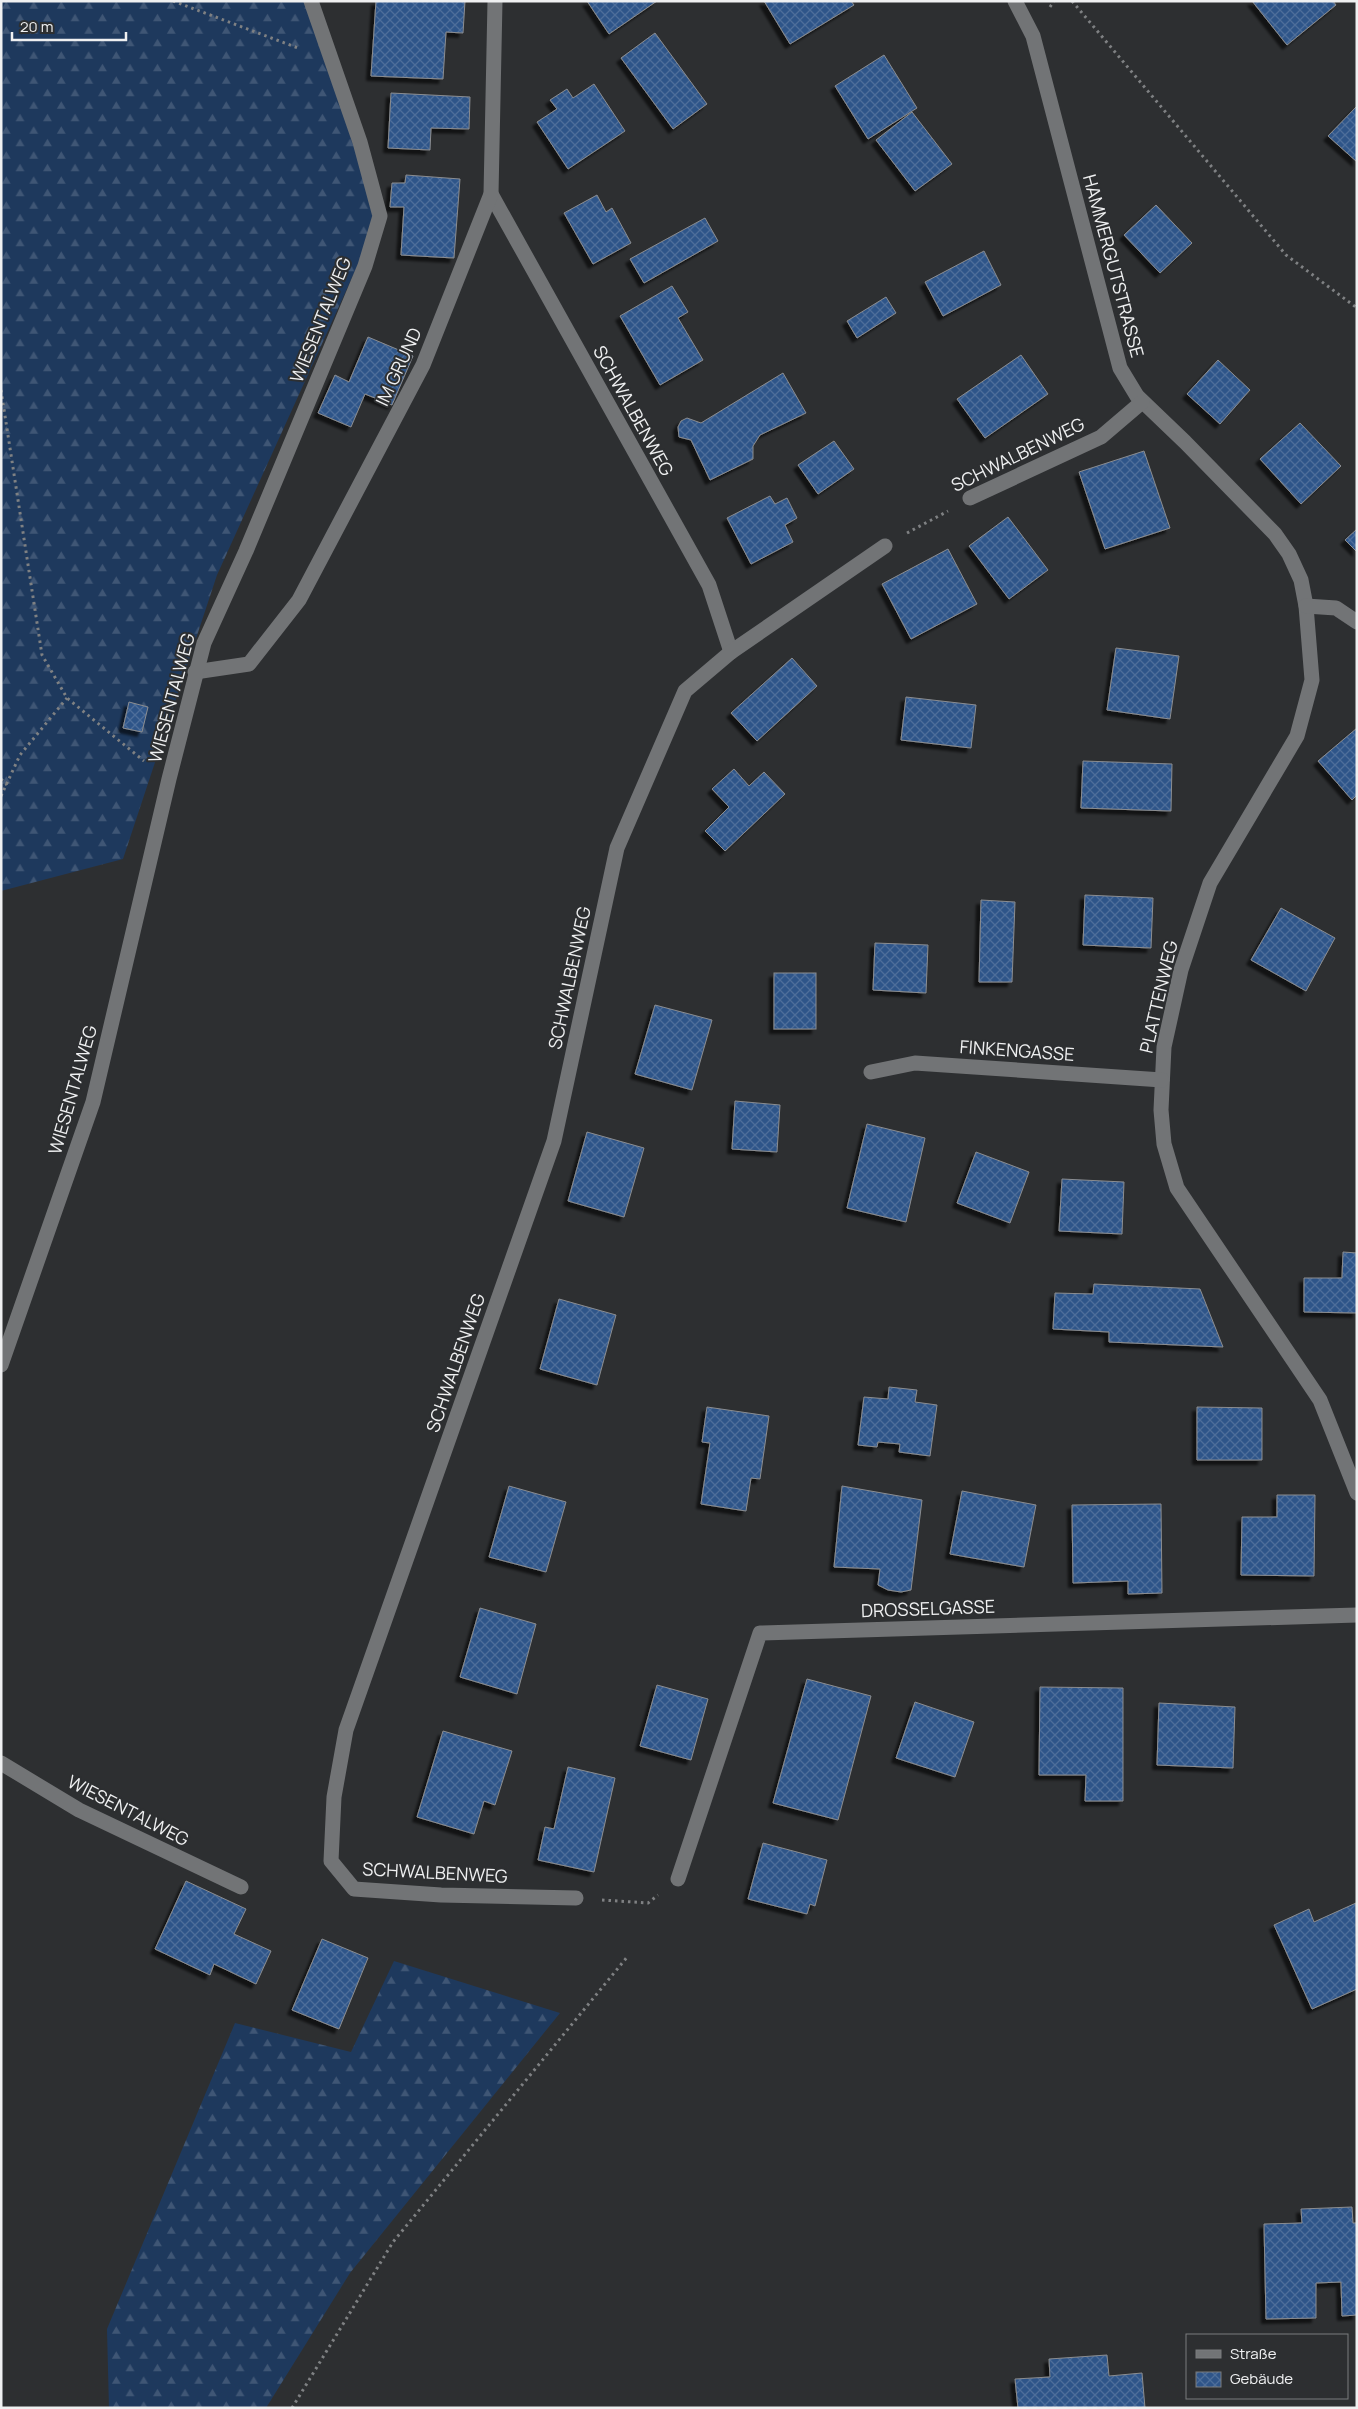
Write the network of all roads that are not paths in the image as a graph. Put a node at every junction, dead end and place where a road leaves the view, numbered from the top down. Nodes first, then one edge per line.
1 (311, 1) edge
2 (495, 1) edge
3 (1015, 1) edge
4 (491, 194) junction
5 (1142, 402) junction
6 (970, 498) road end
7 (884, 546) road end
8 (1306, 606) junction
9 (1357, 622) edge
10 (731, 652) junction
11 (196, 672) junction
12 (871, 1072) dead end
13 (1162, 1080) junction
14 (1, 1365) edge
15 (1357, 1493) edge
16 (1357, 1615) edge
17 (1, 1762) edge
18 (678, 1879) road end
19 (241, 1887) dead end
20 (576, 1898) road end

1 - 11 street, WIESENTALWEG
2 - 4 street, IM GRUND
3 - 5 street, HAMMERGUTSTRASSE
4 - 10 street, SCHWALBENWEG
4 - 11 street, IM GRUND
5 - 6 street, SCHWALBENWEG
5 - 8 street, HAMMERGUTSTRASSE
7 - 10 street, SCHWALBENWEG
8 - 9 street
8 - 13 street, PLATTENWEG
10 - 20 street, SCHWALBENWEG
11 - 14 street, WIESENTALWEG
12 - 13 street, FINKENGASSE
13 - 15 street, PLATTENWEG
16 - 18 street, DROSSELGASSE
17 - 19 street, WIESENTALWEG

